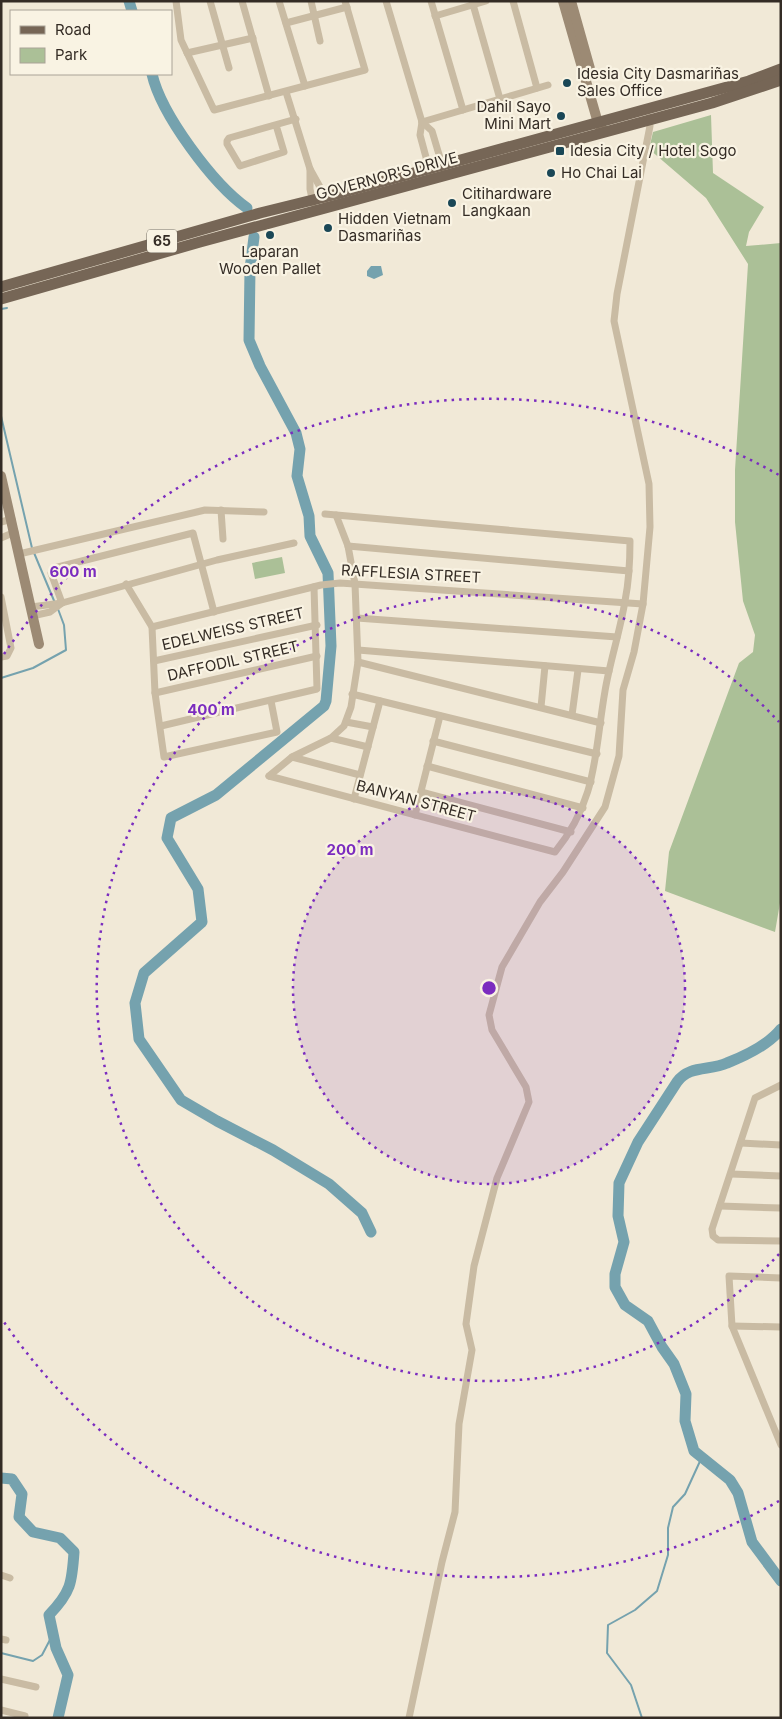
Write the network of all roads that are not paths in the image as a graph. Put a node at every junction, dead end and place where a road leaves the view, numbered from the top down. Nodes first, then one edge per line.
1 (176, 1) edge
2 (210, 1) edge
3 (242, 1) edge
4 (279, 1) edge
5 (311, 1) edge
6 (386, 1) edge
7 (431, 1) edge
8 (486, 1) edge
9 (512, 1) edge
10 (563, 1) edge
11 (571, 1) edge
12 (472, 3) edge
13 (346, 4) edge
14 (314, 16) junction
15 (435, 16) junction
16 (286, 23) junction
17 (253, 38) junction
18 (320, 41) dead end
19 (222, 45) junction
20 (187, 53) junction
21 (229, 68) dead end
22 (781, 69) edge
23 (781, 80) edge
24 (548, 84) dead end
25 (305, 86) junction
26 (537, 88) junction
27 (286, 92) junction
28 (269, 96) junction
29 (500, 99) junction
30 (463, 110) junction
31 (648, 114) junction
32 (296, 119) junction
33 (422, 122) junction
34 (276, 125) junction
35 (602, 125) junction
36 (438, 149) junction
37 (425, 152) junction
38 (310, 169) junction
39 (444, 171) junction
40 (430, 174) junction
41 (319, 204) junction
42 (1, 287) edge
43 (1, 299) edge
44 (1, 476) edge
45 (221, 510) junction
46 (264, 512) dead end
47 (325, 514) dead end
48 (336, 515) junction
49 (12, 518) junction
50 (1, 522) edge
51 (15, 532) junction
52 (1, 538) edge
53 (223, 539) dead end
54 (294, 543) dead end
55 (348, 546) junction
56 (19, 554) junction
57 (202, 565) junction
58 (629, 571) junction
59 (126, 584) junction
60 (356, 584) junction
61 (318, 586) junction
62 (1, 597) edge
63 (62, 602) junction
64 (625, 602) junction
65 (642, 604) junction
66 (32, 612) junction
67 (214, 612) junction
68 (357, 618) junction
69 (317, 625) junction
70 (4, 626) edge
71 (152, 627) junction
72 (617, 637) junction
73 (39, 644) dead end
74 (358, 650) junction
75 (317, 656) junction
76 (1, 657) edge
77 (154, 661) junction
78 (358, 662) junction
79 (545, 666) junction
80 (578, 670) junction
81 (609, 671) junction
82 (156, 693) junction
83 (352, 694) junction
84 (271, 701) junction
85 (380, 701) junction
86 (540, 707) junction
87 (572, 715) junction
88 (440, 716) junction
89 (346, 722) junction
90 (601, 723) junction
91 (160, 726) junction
92 (373, 727) junction
93 (332, 738) junction
94 (433, 741) junction
95 (368, 747) junction
96 (597, 754) junction
97 (292, 757) junction
98 (427, 766) junction
99 (360, 775) junction
100 (590, 782) junction
101 (420, 792) junction
102 (354, 799) junction
103 (583, 808) junction
104 (415, 815) junction
105 (571, 832) junction
106 (781, 1085) edge
107 (741, 1143) junction
108 (781, 1145) edge
109 (731, 1174) junction
110 (781, 1176) edge
111 (720, 1206) junction
112 (781, 1208) edge
113 (781, 1241) edge
114 (781, 1278) edge
115 (732, 1326) junction
116 (781, 1327) edge
117 (781, 1445) edge
118 (1, 1575) edge
119 (10, 1578) dead end
120 (1, 1679) edge
121 (36, 1687) dead end
122 (1, 1710) edge
123 (25, 1716) dead end
124 (409, 1718) edge

1 - 20 street
2 - 19 street
3 - 17 street
4 - 16 street
5 - 14 street
6 - 33 street
7 - 15 street
8 - 12 street
9 - 26 street
10 - 35 street
11 - 35 street
12 - 15 street
12 - 29 street
13 - 14 street
13 - 25 street
14 - 16 street
14 - 18 street
15 - 30 street
16 - 25 street
17 - 19 street
17 - 28 street
19 - 20 street
19 - 21 street
20 - 28 street
22 - 31 main road, GOVERNOR'S DRIVE / 65
23 - 31 main road, GOVERNOR'S DRIVE / 65
24 - 26 street
25 - 27 street
26 - 29 street
27 - 28 street
27 - 32 street
29 - 30 street
30 - 33 street
31 - 35 main road, GOVERNOR'S DRIVE / 65
31 - 65 street
32 - 34 street
32 - 38 street
33 - 36 street
33 - 37 street
34 - 34 street
35 - 39 main road, GOVERNOR'S DRIVE / 65
36 - 37 street
36 - 39 street
37 - 40 street
38 - 41 street
38 - 41 street
39 - 40 main road, GOVERNOR'S DRIVE / 65
40 - 41 main road, GOVERNOR'S DRIVE / 65
41 - 42 main road, GOVERNOR'S DRIVE / 65
41 - 43 main road, GOVERNOR'S DRIVE / 65
44 - 49 street
45 - 46 street
45 - 53 street
45 - 56 street
47 - 48 street
48 - 55 street
48 - 58 street
49 - 50 street
49 - 51 street
51 - 52 street
51 - 56 street
54 - 57 street
55 - 58 street
55 - 60 street
56 - 66 street
57 - 59 street
57 - 63 street
57 - 67 street
58 - 64 street
59 - 63 street
59 - 71 street
60 - 61 street, RAFFLESIA STREET
60 - 64 street, RAFFLESIA STREET
60 - 68 street
61 - 67 street, RAFFLESIA STREET
61 - 69 street
62 - 70 street
63 - 66 street
64 - 65 street, RAFFLESIA STREET
64 - 72 street
65 - 124 street
66 - 73 street
67 - 71 street, RAFFLESIA STREET
68 - 72 street
68 - 74 street
69 - 75 street
69 - 77 street, EDELWEISS STREET
70 - 76 street
71 - 77 street
72 - 81 street
74 - 78 street
74 - 79 street
75 - 82 street, DAFFODIL STREET
75 - 84 street
77 - 82 street
78 - 83 street
78 - 86 street
79 - 80 street
79 - 86 street
80 - 81 street
80 - 87 street
81 - 90 street
82 - 91 street
83 - 85 street
83 - 89 street
84 - 91 street
84 - 91 street
85 - 88 street
85 - 92 street
86 - 87 street
87 - 90 street
88 - 94 street
88 - 96 street
89 - 92 street
89 - 93 street
90 - 96 street
92 - 95 street
93 - 95 street
93 - 97 street
94 - 98 street
94 - 100 street
95 - 99 street
96 - 100 street
97 - 99 street
97 - 102 street, BANYAN STREET
98 - 101 street
98 - 103 street
99 - 102 street
100 - 103 street
101 - 104 street
101 - 105 street
102 - 104 street, BANYAN STREET
103 - 105 street
104 - 105 street, BANYAN STREET
106 - 107 street
107 - 108 street
107 - 109 street
109 - 110 street
109 - 111 street
111 - 112 street
111 - 113 street
114 - 115 street
115 - 116 street
115 - 117 street
118 - 119 street
120 - 121 street
122 - 123 street

